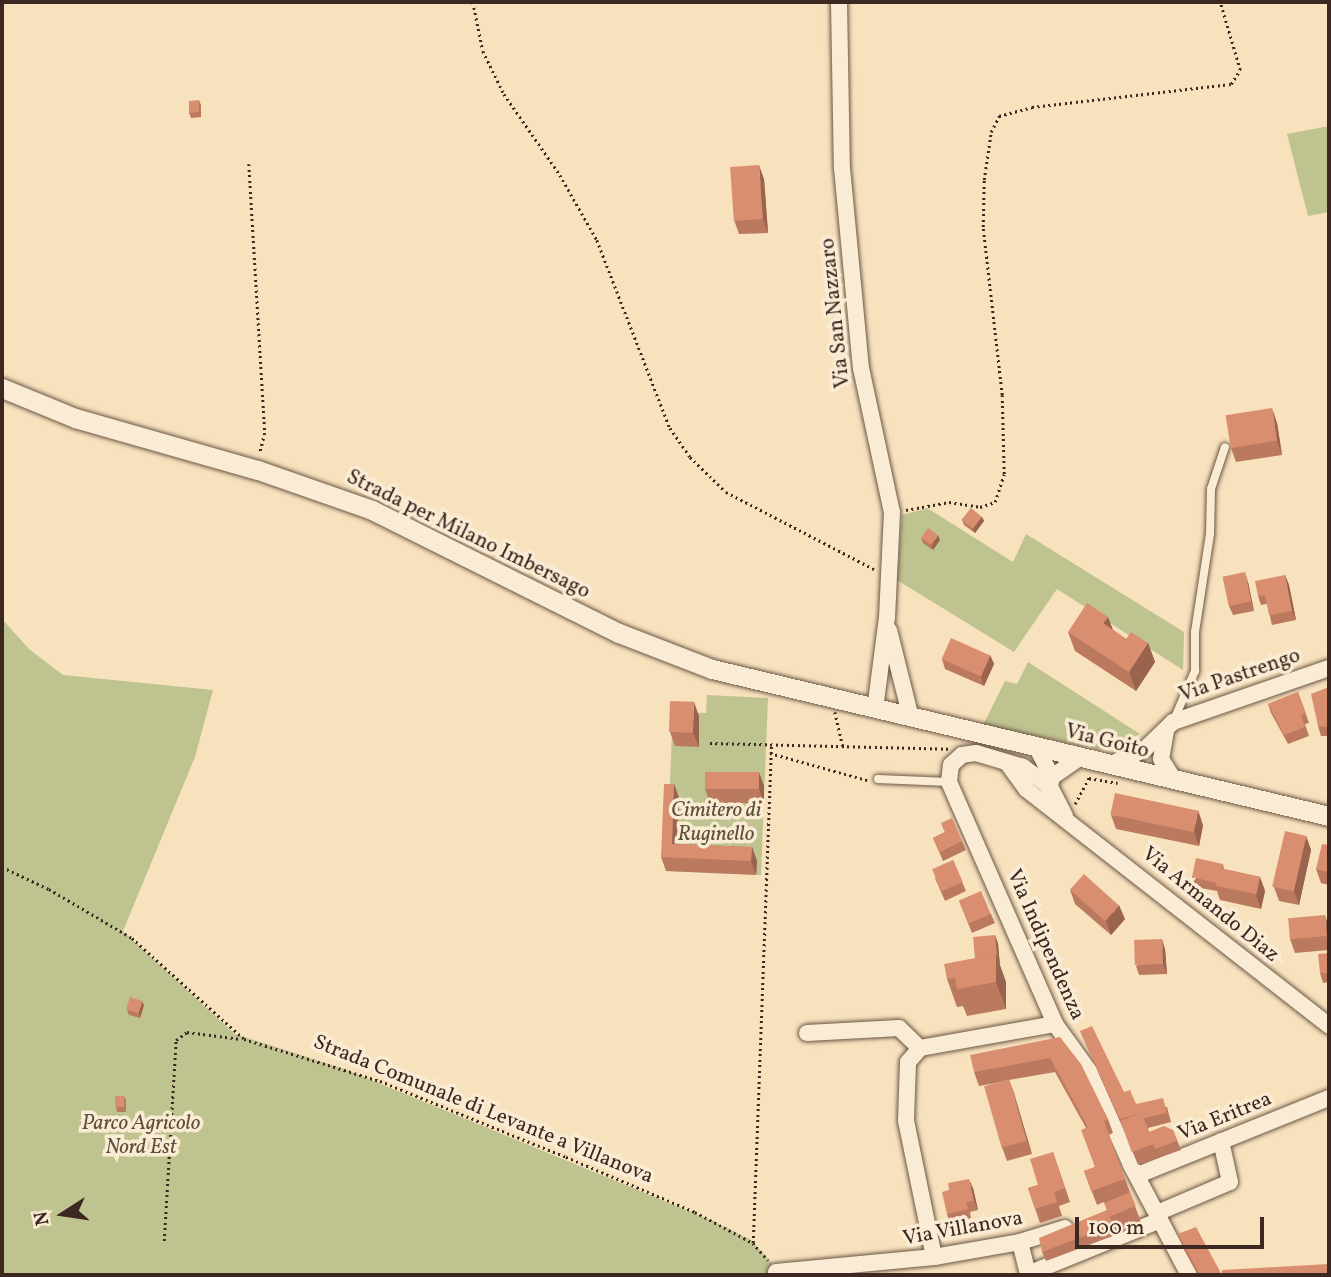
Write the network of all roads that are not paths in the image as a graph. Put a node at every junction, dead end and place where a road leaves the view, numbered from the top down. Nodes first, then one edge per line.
1 (839, 2) edge
2 (2, 388) edge
3 (1225, 447) dead end
4 (887, 617) junction
5 (1329, 668) edge
6 (879, 678) junction
7 (905, 683) junction
8 (875, 709) junction
9 (911, 718) junction
10 (1170, 725) junction
11 (1017, 743) junction
12 (1037, 748) junction
13 (1079, 758) junction
14 (1008, 764) junction
15 (1107, 765) junction
16 (878, 779) road end
17 (949, 782) junction
18 (1176, 782) junction
19 (1047, 788) junction
20 (1329, 816) edge
21 (1055, 1024) junction
22 (1329, 1026) edge
23 (807, 1033) dead end
24 (920, 1048) junction
25 (1329, 1098) edge
26 (1221, 1141) junction
27 (1138, 1175) junction
28 (1149, 1196) junction
29 (1133, 1203) edge
30 (1159, 1217) junction
31 (1081, 1223) edge
32 (1020, 1242) junction
33 (934, 1257) junction
34 (776, 1272) road end
35 (1189, 1275) edge

1 - 4 street, Via San Nazzaro
2 - 8 street, Strada per Milano Imbersago
3 - 10 lane
4 - 6 street, Via San Nazzaro
4 - 7 street, Via San Nazzaro
5 - 10 street, Via Pastrengo
6 - 7 street
6 - 8 street, Via San Nazzaro
7 - 9 street, Via San Nazzaro
8 - 9 street, Via Goito
9 - 11 street, Via Goito
10 - 15 street, Via Pastrengo
10 - 18 street, Via Pastrengo
11 - 12 street, Via Goito
11 - 14 street
12 - 13 street, Via Goito
12 - 19 street, Via Armando Diaz
13 - 15 street, Via Goito
13 - 19 street
14 - 17 street
14 - 19 street
15 - 18 street, Via Goito
16 - 17 lane
17 - 21 street, Via Indipendenza
18 - 20 street, Via Goito
19 - 22 street, Via Armando Diaz
21 - 24 street
21 - 27 street, Via Indipendenza
23 - 24 street
24 - 33 street
25 - 26 street, Via Eritrea
26 - 27 street, Via Eritrea
26 - 30 street
27 - 28 street, Via Indipendenza
28 - 29 street
28 - 30 street, Via Indipendenza
30 - 32 street
30 - 35 street, Via Indipendenza
31 - 32 street, Via Villanova
32 - 33 street, Via Villanova
33 - 34 street, Via Villanova

